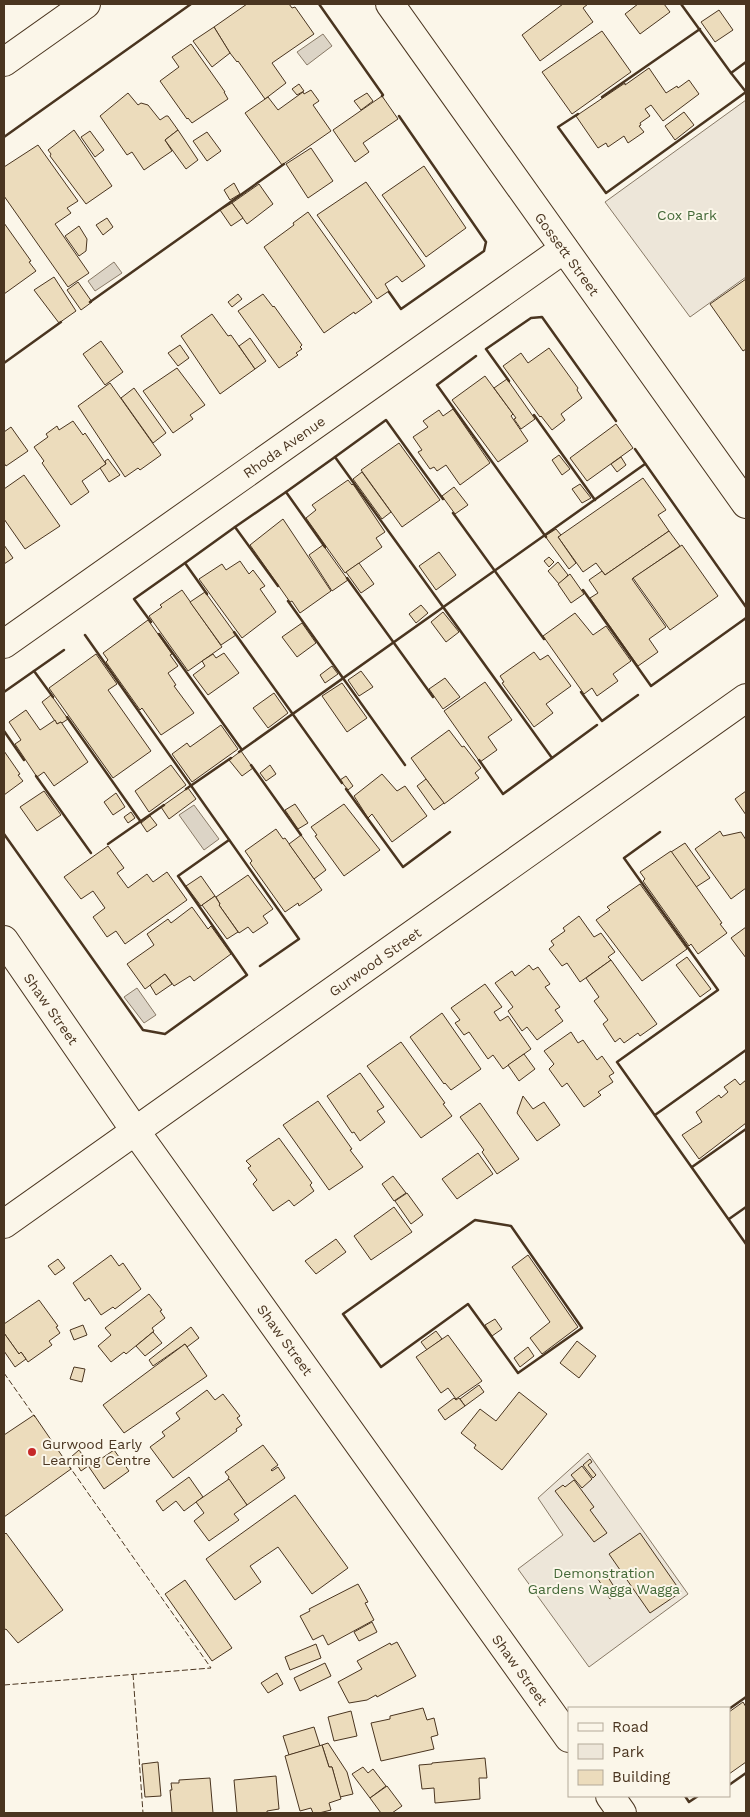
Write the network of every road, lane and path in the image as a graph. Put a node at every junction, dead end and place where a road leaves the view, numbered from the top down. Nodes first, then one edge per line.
1 (86, 4) edge
2 (390, 4) edge
3 (4, 62) edge
4 (564, 249) junction
5 (746, 504) edge
6 (4, 644) edge
7 (746, 698) edge
8 (4, 940) edge
9 (136, 1132) junction
10 (4, 1224) edge
11 (568, 1737) edge
12 (611, 1797) edge
13 (622, 1813) edge

1 - 3 street
2 - 4 street, Gossett Street
4 - 5 street, Gossett Street
4 - 6 street, Rhoda Avenue
7 - 9 street, Gurwood Street
8 - 9 street, Shaw Street
9 - 10 street, Gurwood Street
9 - 11 street, Shaw Street
12 - 13 street

